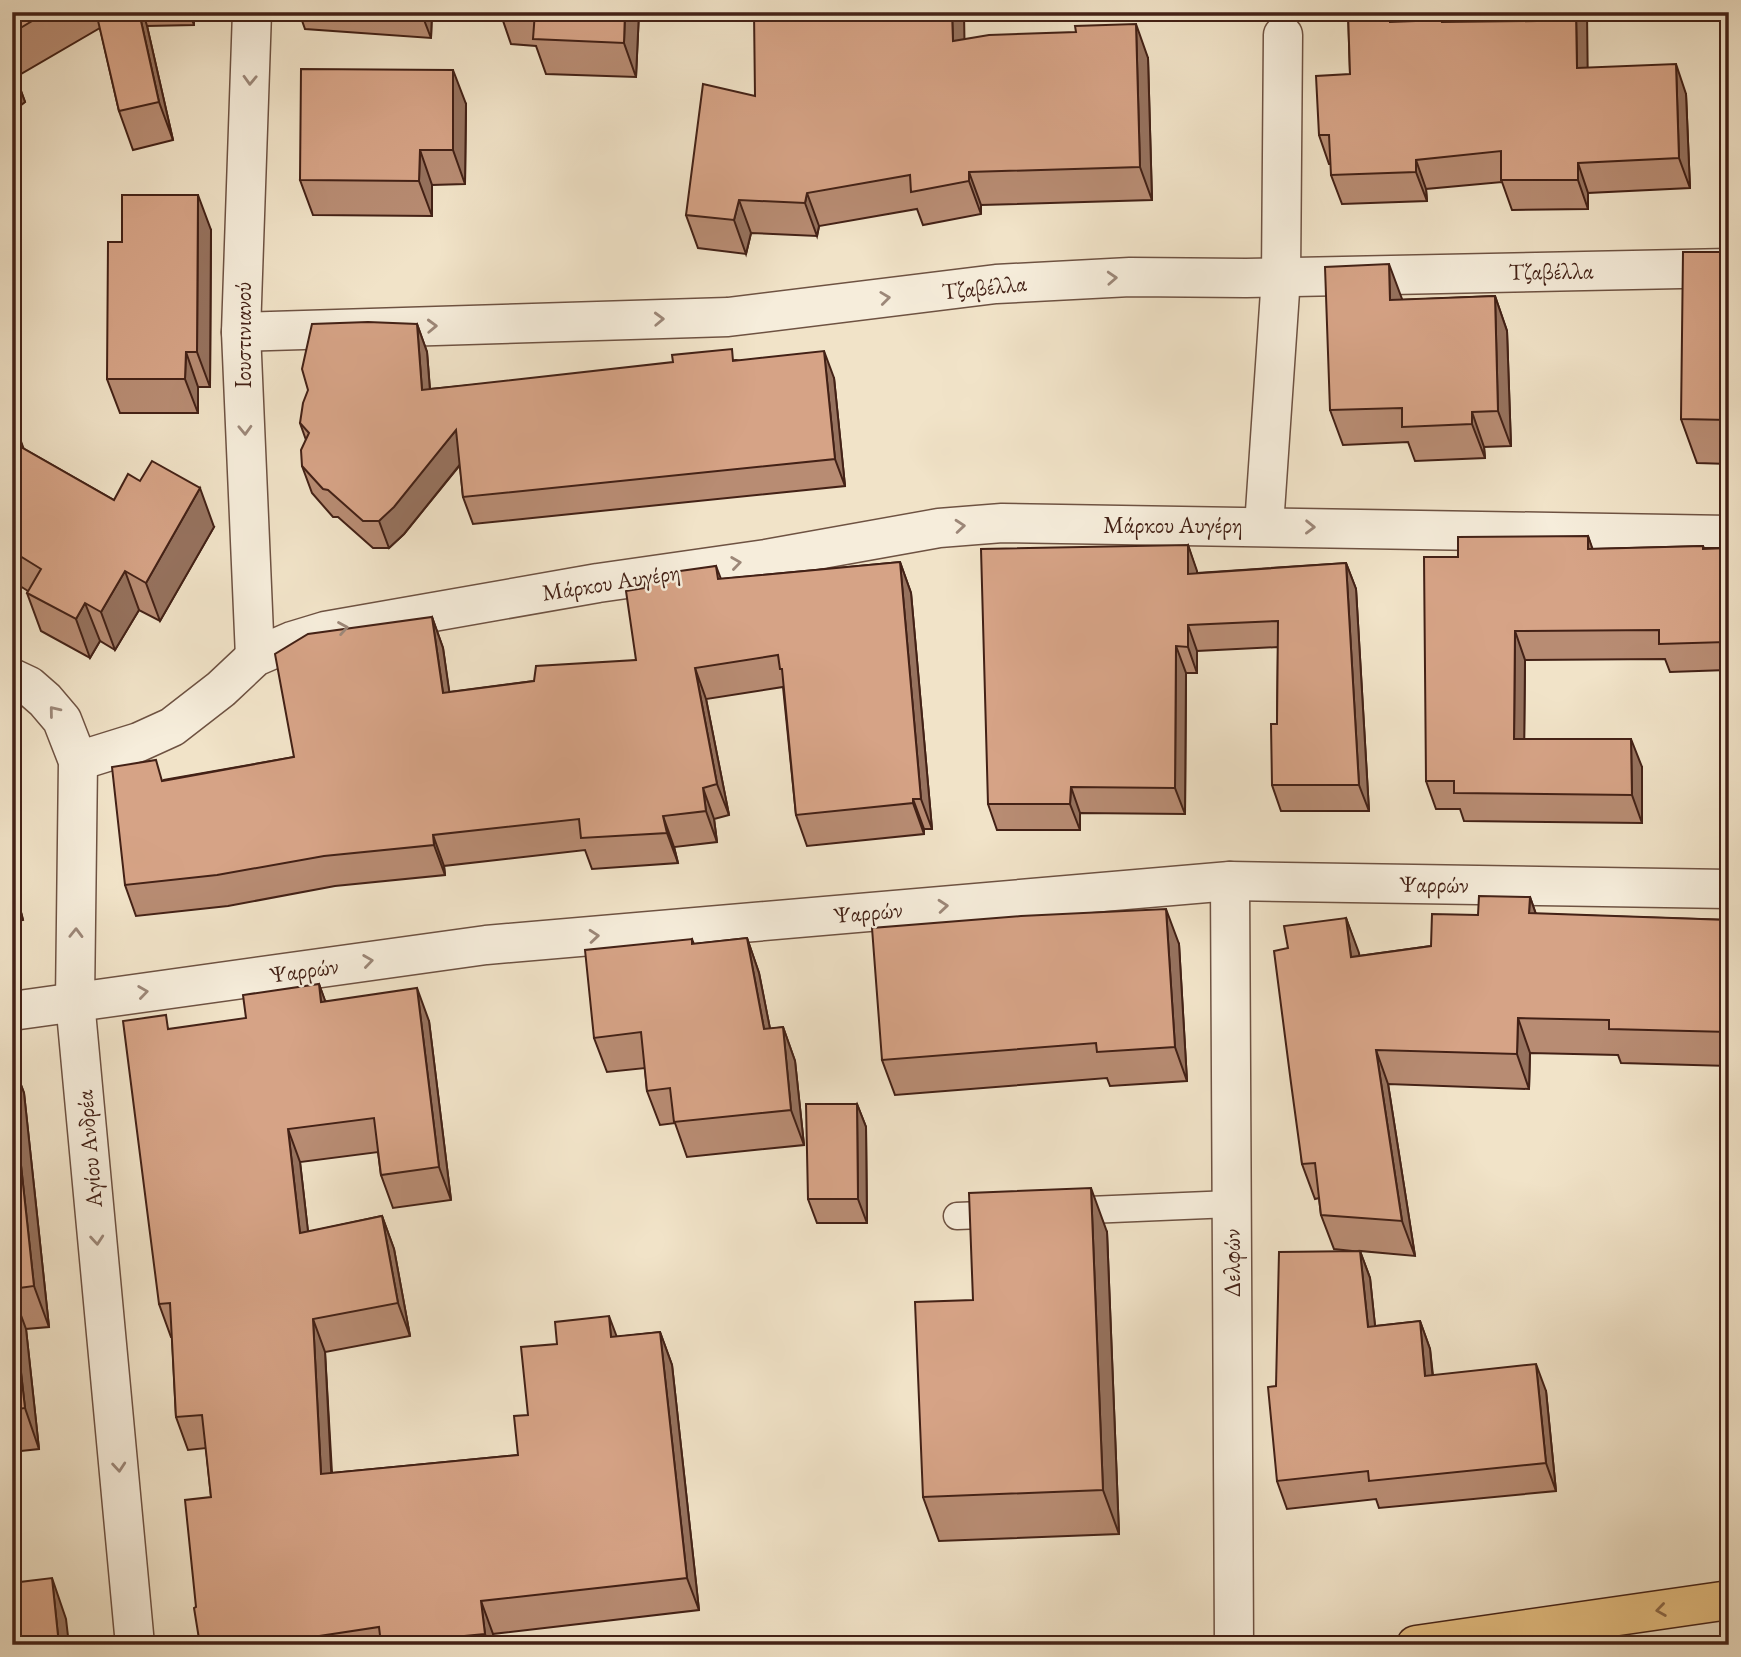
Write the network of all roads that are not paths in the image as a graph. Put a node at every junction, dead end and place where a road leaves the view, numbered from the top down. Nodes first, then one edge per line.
1 (252, 12) edge
2 (1283, 35) dead end
3 (1729, 268) edge
4 (1280, 277) junction
5 (241, 332) junction
6 (1264, 526) junction
7 (1729, 534) edge
8 (255, 657) junction
9 (12, 678) edge
10 (78, 761) junction
11 (1230, 881) junction
12 (1729, 889) edge
13 (75, 1001) junction
14 (12, 1011) edge
15 (1231, 1204) junction
16 (957, 1216) dead end
17 (1729, 1600) edge
18 (135, 1645) edge
19 (1234, 1645) edge
20 (1416, 1645) edge

1 -> 5 street, Ιουστινιανού
2 - 4 street, Μάρκου Αυγέρη
3 - 4 street, Τζαβέλλα
5 -> 4 street, Τζαβέλλα
4 - 6 street, Μάρκου Αυγέρη
5 -> 8 street, Ιουστινιανού
6 -> 7 street, Μάρκου Αυγέρη
8 -> 6 street, Μάρκου Αυγέρη
8 - 10 street, Μάρκου Αυγέρη
10 -> 9 street, Αγίου Ανδρέα
13 -> 10 street, Αγίου Ανδρέα
11 - 12 street, Ψαρρών
13 -> 11 street, Ψαρρών
11 - 15 street, Δελφών
13 - 14 street, Ψαρρών
13 -> 18 street, Αγίου Ανδρέα
15 - 16 lane
15 - 19 street, Δελφών
17 -> 20 main road

